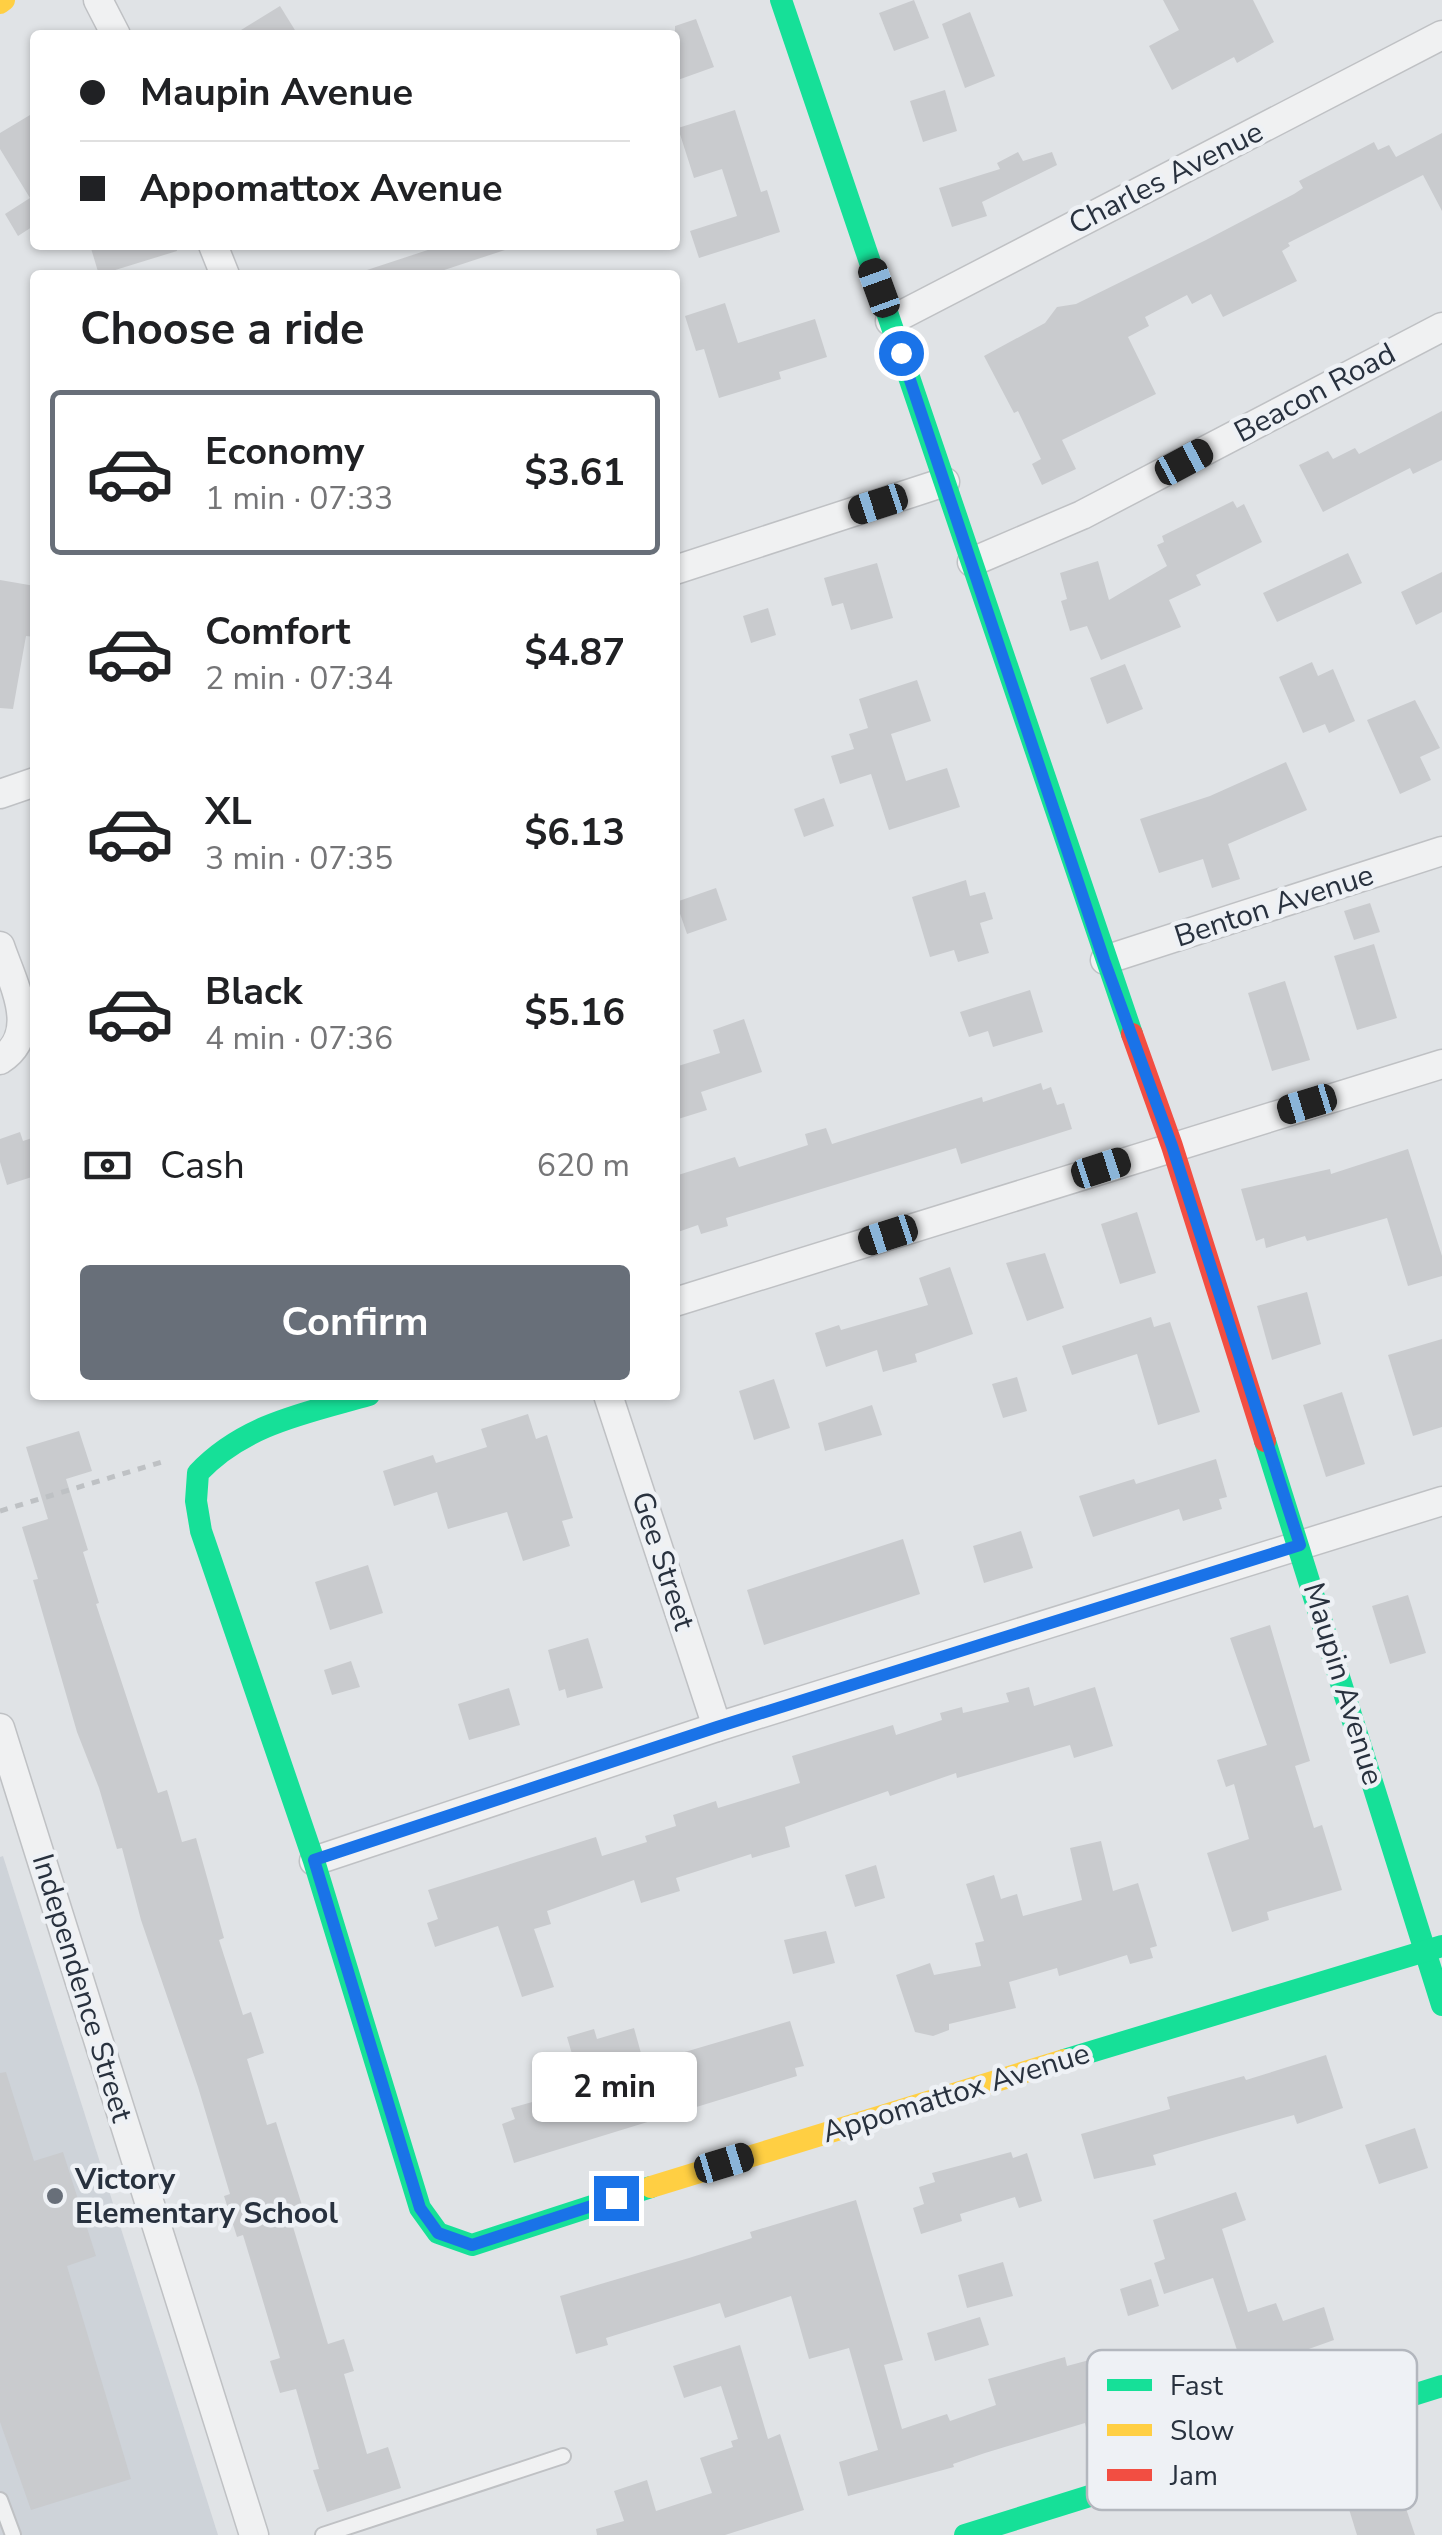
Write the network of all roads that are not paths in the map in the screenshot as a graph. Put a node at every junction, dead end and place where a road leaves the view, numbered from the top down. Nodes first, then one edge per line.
1 (98, 0) edge
2 (781, 0) edge
3 (113, 30) edge
4 (1442, 35) edge
5 (890, 321) junction
6 (1442, 327) edge
7 (945, 482) junction
8 (972, 562) junction
9 (680, 568) edge
10 (30, 784) edge
11 (0, 794) edge
12 (1442, 851) edge
13 (0, 946) edge
14 (1104, 960) junction
15 (0, 1060) edge
16 (1442, 1064) edge
17 (1172, 1146) junction
18 (680, 1300) edge
19 (352, 1400) edge
20 (610, 1400) edge
21 (1442, 1501) edge
22 (1300, 1545) junction
23 (717, 1727) junction
24 (0, 1728) edge
25 (314, 1860) junction
26 (1434, 1948) edge
27 (1442, 2005) edge
28 (1442, 2386) edge
29 (1417, 2394) edge
30 (563, 2456) dead end
31 (1087, 2497) edge
32 (0, 2500) edge
33 (13, 2535) edge
34 (254, 2535) edge
35 (323, 2535) edge
36 (965, 2535) edge

1 - 3 street
2 - 5 street, Maupin Avenue
4 - 5 street, Charles Avenue
5 - 7 street, Maupin Avenue
6 - 8 street, Beacon Road
7 - 8 street, Maupin Avenue
7 - 9 street
8 - 14 street, Maupin Avenue
10 - 11 street
12 - 14 street, Benton Avenue
13 - 15 street
14 - 17 street, Maupin Avenue
16 - 17 street
17 - 18 street
17 - 22 street, Maupin Avenue
19 - 25 street
20 - 23 street, Gee Street
21 - 22 street
22 - 23 street
22 - 26 street, Maupin Avenue
23 - 25 street
24 - 34 street, Independence Street
25 - 26 street, Appomattox Avenue
26 - 27 street, Maupin Avenue
28 - 29 street
30 - 35 lane
31 - 36 street
32 - 33 lane

